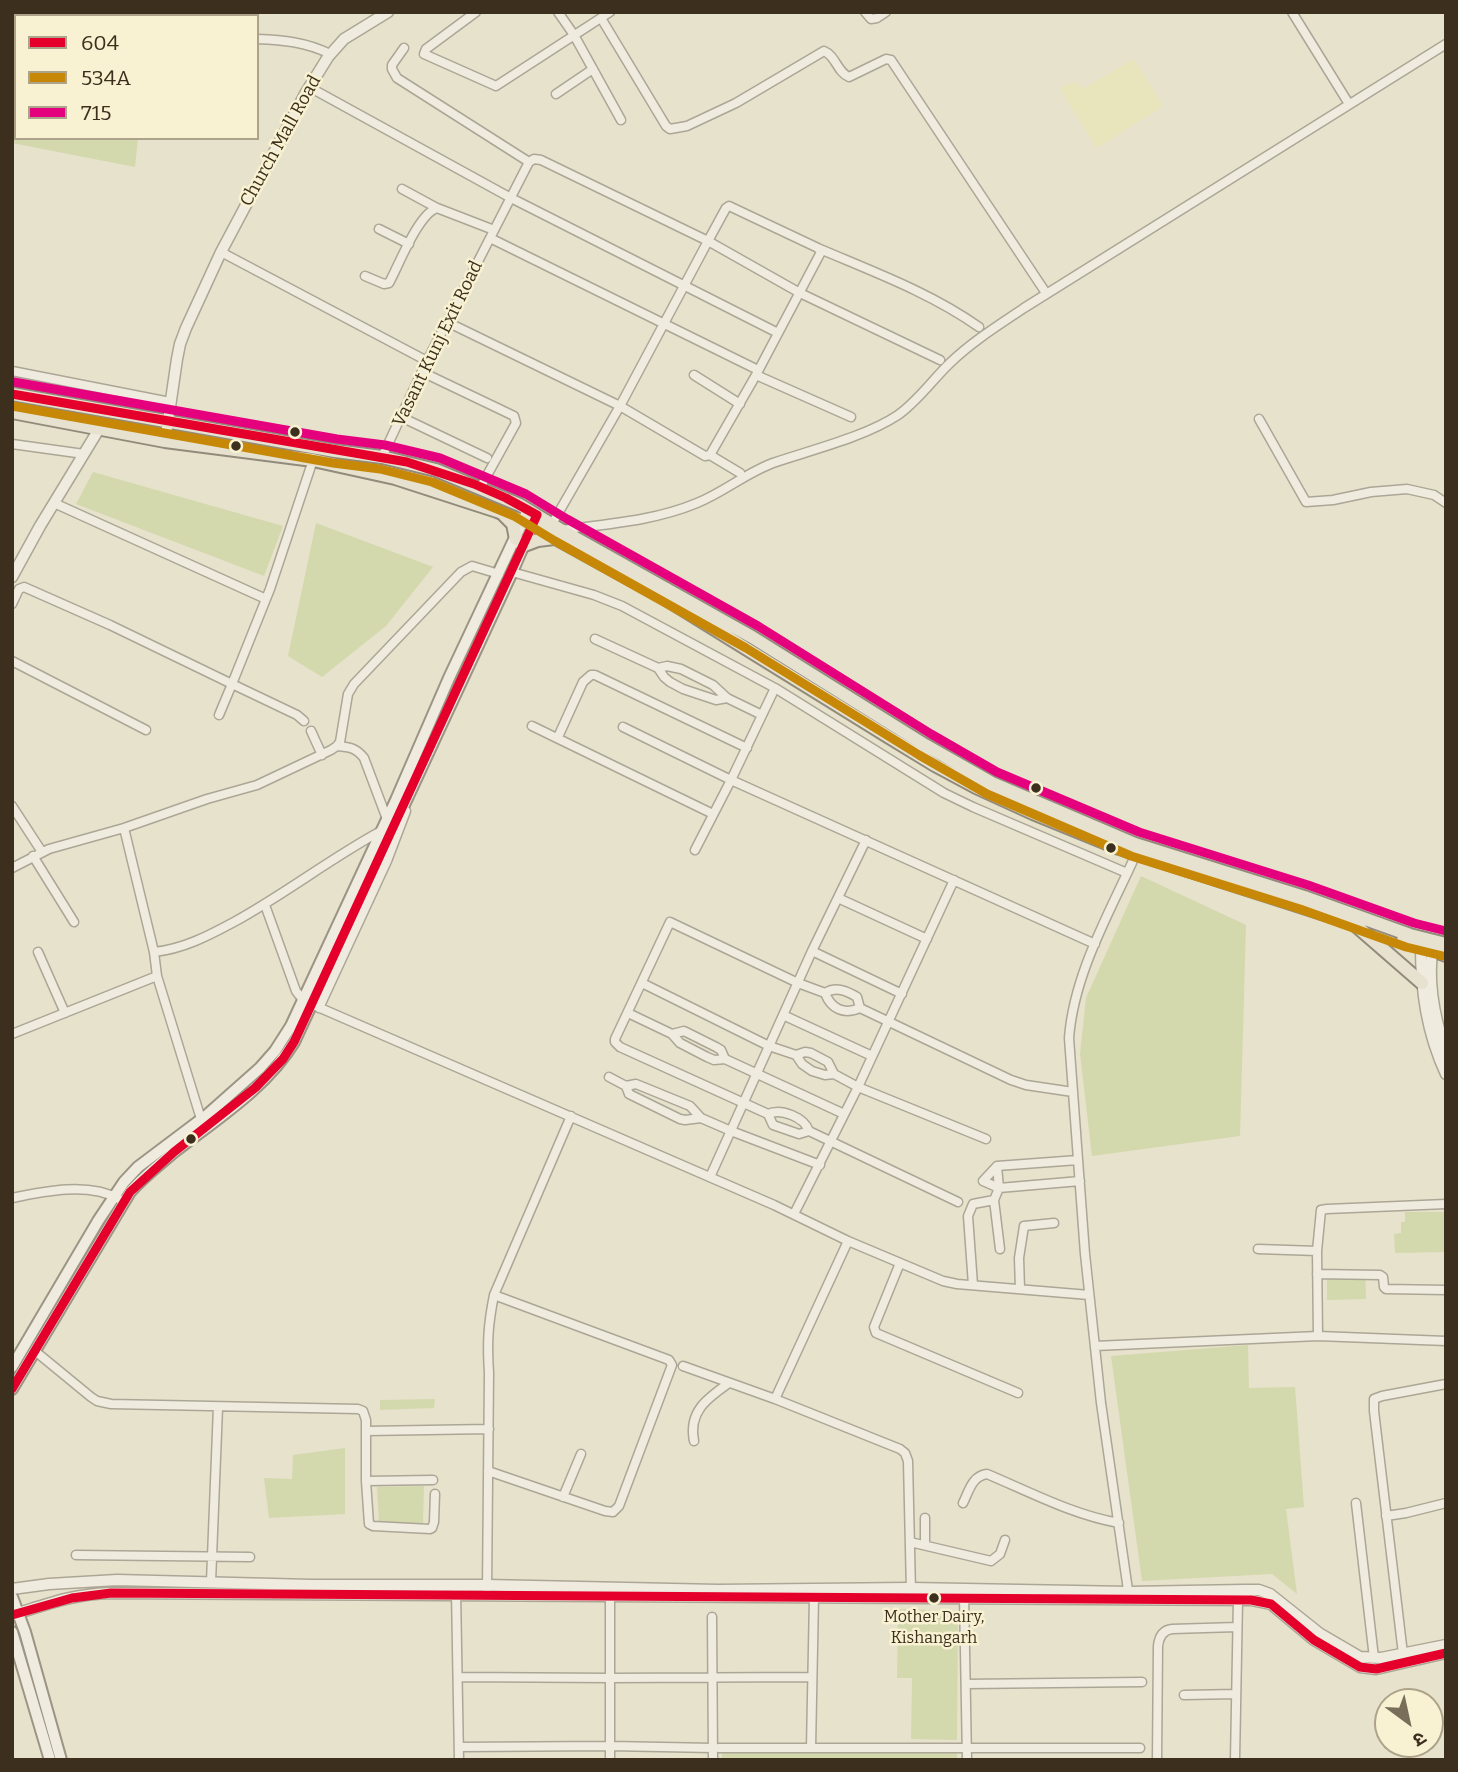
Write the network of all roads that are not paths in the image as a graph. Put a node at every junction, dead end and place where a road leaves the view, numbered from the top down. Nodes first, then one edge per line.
1 (388, 12) edge
2 (476, 12) edge
3 (558, 12) edge
4 (610, 12) edge
5 (865, 12) edge
6 (886, 12) edge
7 (1292, 12) edge
8 (601, 18) junction
9 (574, 35) junction
10 (259, 39) edge
11 (1446, 44) edge
12 (404, 48) dead end
13 (330, 54) junction
14 (593, 69) junction
15 (309, 87) junction
16 (555, 94) dead end
17 (1349, 104) junction
18 (621, 120) dead end
19 (529, 162) junction
20 (402, 189) dead end
21 (511, 198) junction
22 (437, 208) junction
23 (379, 229) dead end
24 (492, 234) junction
25 (708, 241) junction
26 (409, 244) junction
27 (820, 249) junction
28 (221, 253) junction
29 (365, 276) dead end
30 (684, 285) junction
31 (800, 293) junction
32 (1046, 293) junction
33 (447, 322) junction
34 (663, 324) junction
35 (979, 327) dead end
36 (778, 334) junction
37 (940, 360) dead end
38 (427, 361) junction
39 (12, 371) edge
40 (422, 372) junction
41 (757, 373) junction
42 (694, 375) dead end
43 (12, 394) edge
44 (170, 402) junction
45 (740, 404) junction
46 (620, 406) junction
47 (12, 412) edge
48 (401, 416) junction
49 (850, 417) dead end
50 (1259, 419) dead end
51 (167, 421) junction
52 (99, 429) junction
53 (165, 441) junction
54 (12, 444) edge
55 (84, 454) junction
56 (710, 455) junction
57 (382, 457) junction
58 (487, 458) dead end
59 (313, 460) junction
60 (740, 474) dead end
61 (480, 488) junction
62 (54, 503) junction
63 (1446, 503) edge
64 (497, 511) junction
65 (528, 515) junction
66 (556, 531) junction
67 (519, 542) junction
68 (512, 572) junction
69 (499, 573) junction
70 (12, 577) edge
71 (266, 599) junction
72 (12, 604) edge
73 (594, 639) dead end
74 (12, 661) edge
75 (658, 668) junction
76 (232, 684) junction
77 (464, 685) dead end
78 (775, 688) junction
79 (727, 698) junction
80 (219, 715) dead end
81 (762, 715) junction
82 (304, 721) dead end
83 (532, 726) dead end
84 (623, 727) dead end
85 (142, 728) dead end
86 (311, 731) dead end
87 (558, 737) junction
88 (338, 746) junction
89 (747, 748) junction
90 (322, 755) junction
91 (732, 780) junction
92 (12, 806) edge
93 (713, 814) junction
94 (387, 819) junction
95 (124, 828) junction
96 (381, 831) junction
97 (866, 840) junction
98 (695, 850) dead end
99 (38, 854) junction
100 (1136, 854) junction
101 (12, 867) edge
102 (1127, 873) junction
103 (954, 880) junction
104 (838, 898) junction
105 (265, 905) junction
106 (74, 922) dead end
107 (1353, 923) junction
108 (927, 939) junction
109 (1095, 944) junction
110 (1432, 944) edge
111 (813, 951) junction
112 (38, 952) dead end
113 (154, 952) junction
114 (1446, 955) edge
115 (157, 976) junction
116 (642, 983) junction
117 (798, 983) junction
118 (1422, 984) junction
119 (825, 993) junction
120 (902, 993) junction
121 (311, 1004) junction
122 (860, 1008) junction
123 (65, 1013) junction
124 (628, 1013) junction
125 (783, 1015) junction
126 (888, 1022) junction
127 (12, 1034) edge
128 (672, 1034) junction
129 (769, 1046) junction
130 (1446, 1052) edge
131 (796, 1055) junction
132 (872, 1056) junction
133 (725, 1059) junction
134 (834, 1074) junction
135 (1446, 1074) edge
136 (756, 1075) junction
137 (609, 1077) dead end
138 (626, 1086) junction
139 (858, 1087) junction
140 (1073, 1092) junction
141 (743, 1103) junction
142 (768, 1114) junction
143 (844, 1114) junction
144 (571, 1116) junction
145 (701, 1118) junction
146 (201, 1119) junction
147 (731, 1131) junction
148 (809, 1131) junction
149 (986, 1139) dead end
150 (832, 1141) junction
151 (1078, 1160) junction
152 (820, 1165) junction
153 (997, 1166) junction
154 (710, 1177) junction
155 (1080, 1181) junction
156 (999, 1188) junction
157 (12, 1198) edge
158 (119, 1198) junction
159 (994, 1200) junction
160 (958, 1202) dead end
161 (1446, 1204) edge
162 (794, 1214) junction
163 (1054, 1223) dead end
164 (848, 1241) junction
165 (1000, 1249) dead end
166 (1258, 1249) dead end
167 (1317, 1251) junction
168 (900, 1263) junction
169 (1317, 1274) junction
170 (973, 1285) junction
171 (1020, 1289) junction
172 (1446, 1290) edge
173 (494, 1295) junction
174 (1089, 1295) junction
175 (1318, 1336) junction
176 (1446, 1341) edge
177 (1095, 1346) junction
178 (35, 1351) junction
179 (683, 1366) dead end
180 (12, 1367) edge
181 (729, 1383) junction
182 (1446, 1384) edge
183 (12, 1389) edge
184 (1018, 1394) dead end
185 (775, 1399) junction
186 (218, 1406) junction
187 (489, 1429) junction
188 (366, 1431) junction
189 (694, 1441) dead end
190 (581, 1454) dead end
191 (488, 1471) junction
192 (433, 1480) dead end
193 (366, 1481) junction
194 (435, 1494) dead end
195 (563, 1497) junction
196 (963, 1503) dead end
197 (1356, 1503) dead end
198 (1446, 1503) edge
199 (1386, 1516) junction
200 (925, 1518) dead end
201 (1119, 1523) junction
202 (1005, 1540) dead end
203 (910, 1542) junction
204 (925, 1545) junction
205 (76, 1555) dead end
206 (250, 1557) dead end
207 (212, 1558) junction
208 (211, 1582) junction
209 (257, 1588) junction
210 (12, 1589) edge
211 (456, 1590) junction
212 (488, 1590) junction
213 (610, 1593) junction
214 (911, 1593) junction
215 (964, 1595) junction
216 (1129, 1596) junction
217 (12, 1597) edge
218 (814, 1597) junction
219 (1238, 1600) junction
220 (15, 1614) edge
221 (712, 1617) dead end
222 (1237, 1627) junction
223 (12, 1632) edge
224 (1446, 1645) edge
225 (1446, 1653) edge
226 (1403, 1654) junction
227 (1374, 1658) junction
228 (459, 1677) junction
229 (712, 1677) junction
230 (812, 1677) junction
231 (610, 1678) junction
232 (1142, 1682) dead end
233 (966, 1684) junction
234 (1236, 1694) junction
235 (1184, 1696) dead end
236 (610, 1746) junction
237 (459, 1747) junction
238 (716, 1748) junction
239 (811, 1748) junction
240 (967, 1748) junction
241 (1140, 1748) dead end
242 (50, 1760) edge
243 (61, 1760) edge
244 (459, 1760) edge
245 (610, 1760) edge
246 (713, 1760) edge
247 (967, 1760) edge
248 (1157, 1760) edge
249 (1235, 1760) edge

1 - 13 street
2 - 9 street
3 - 9 street
4 - 8 street
5 - 6 street
7 - 17 street
8 - 9 street
8 - 32 street
9 - 14 street
10 - 13 street, Church Mall Road
11 - 17 street
12 - 19 street
13 - 15 street, Church Mall Road
14 - 16 street
14 - 18 street
15 - 21 street
15 - 28 street, Church Mall Road
17 - 32 street
19 - 21 street, Vasant Kunj Exit Road
19 - 25 street
20 - 22 street
21 - 24 street, Vasant Kunj Exit Road
21 - 30 street
22 - 24 street
22 - 26 street
23 - 26 street
24 - 33 street, Vasant Kunj Exit Road
24 - 34 street
25 - 27 street
25 - 30 street
25 - 31 street
26 - 29 street
27 - 31 street
27 - 35 street
28 - 38 street
28 - 44 street, Church Mall Road
30 - 34 street
30 - 36 street
31 - 36 street
31 - 37 street
32 - 66 street
33 - 38 street, Vasant Kunj Exit Road
33 - 46 street
34 - 41 street
34 - 46 street
36 - 41 street
38 - 40 street, Vasant Kunj Exit Road
39 - 44 street
40 - 48 street, Vasant Kunj Exit Road
40 - 61 street
41 - 45 street
41 - 49 street
42 - 45 street
43 - 51 main road
44 - 51 street, Church Mall Road
45 - 56 street
46 - 56 street
46 - 66 street
47 - 52 main road
48 - 57 street, Vasant Kunj Exit Road
48 - 58 street
50 - 63 street
51 - 53 street, Church Mall Road
51 - 57 main road
52 - 53 main road
52 - 55 street
53 - 59 main road
54 - 55 street
55 - 62 street
56 - 60 street
57 - 61 main road
59 - 64 main road
59 - 71 street
61 - 65 main road
62 - 70 street
62 - 71 street
64 - 65 main road
64 - 67 main road
65 - 66 main road
65 - 67 main road
66 - 67 main road
66 - 100 main road
66 - 110 main road
67 - 68 main road
67 - 69 main road
68 - 78 street
68 - 121 main road
69 - 88 street
69 - 94 main road
71 - 76 street
72 - 76 street
73 - 75 street
74 - 85 street
75 - 79 street
75 - 79 street
76 - 80 street
76 - 82 street
77 - 121 street
78 - 81 street
78 - 102 street
79 - 81 street
81 - 89 street
83 - 87 street
84 - 91 street
86 - 90 street
87 - 89 street
87 - 93 street
88 - 90 street
88 - 94 street
89 - 91 street
90 - 95 street
91 - 93 street
91 - 97 street
92 - 99 street
93 - 98 street
94 - 96 main road
95 - 99 street
95 - 113 street
96 - 105 street
96 - 121 main road
97 - 103 street
97 - 104 street
99 - 101 street
99 - 106 street
100 - 102 street
100 - 107 main road
102 - 109 street
103 - 108 street
103 - 109 street
104 - 108 street
104 - 111 street
105 - 113 street
105 - 121 street
107 - 110 main road
107 - 118 main road
108 - 120 street
109 - 140 street
110 - 114 main road
110 - 118 street
110 - 130 street
111 - 117 street
111 - 120 street
112 - 123 street
113 - 115 street
115 - 123 street
115 - 146 street
116 - 117 street
116 - 124 street
116 - 129 street
117 - 119 street
117 - 125 street
118 - 135 street
119 - 122 street
119 - 122 street
120 - 126 street
121 - 144 street
121 - 146 main road
121 - 158 main road
122 - 126 street
123 - 127 street
124 - 128 street
124 - 141 street
125 - 129 street
125 - 132 street
126 - 132 street
126 - 140 street
128 - 133 street
128 - 133 street
129 - 131 street
129 - 136 street
131 - 134 street
131 - 134 street
132 - 139 street
133 - 136 street
134 - 139 street
136 - 141 street
136 - 143 street
137 - 138 street
138 - 145 street
138 - 145 street
139 - 143 street
139 - 149 street
140 - 151 street
141 - 142 street
141 - 147 street
142 - 148 street
142 - 148 street
143 - 150 street
144 - 154 street
144 - 173 street
145 - 147 street
146 - 158 main road
147 - 152 street
147 - 154 street
148 - 150 street
150 - 152 street
150 - 160 street
151 - 153 street
151 - 155 street
152 - 162 street
153 - 156 street
153 - 156 street
154 - 162 street
155 - 156 street
155 - 174 street
156 - 159 street
157 - 158 street
158 - 178 main road
158 - 180 main road
159 - 165 street
159 - 170 street
161 - 167 street
162 - 164 street
163 - 171 street
164 - 168 street
164 - 185 street
166 - 167 street
167 - 169 street
168 - 170 street
168 - 184 street
169 - 172 street
169 - 175 street
170 - 171 street
171 - 174 street
173 - 187 street
173 - 195 street
174 - 177 street
175 - 176 street
175 - 177 street
177 - 201 street
178 - 183 main road
178 - 186 street
179 - 181 street
181 - 185 street
181 - 189 street
182 - 199 street
185 - 203 street
186 - 188 street
186 - 207 street
187 - 188 street
187 - 191 street
188 - 193 street
190 - 195 street
191 - 195 street
191 - 212 street
192 - 193 street
193 - 194 street
196 - 201 street
197 - 227 street
198 - 199 street
199 - 226 street
200 - 204 street
201 - 216 street
202 - 204 street
203 - 204 street
203 - 214 street
205 - 207 street
206 - 207 street
207 - 208 street
208 - 209 street
208 - 210 street
209 - 211 street
209 - 220 street
211 - 212 street
211 - 228 street
212 - 213 street
213 - 214 street
213 - 218 street
213 - 231 street
214 - 215 street
214 - 218 street
215 - 216 street
215 - 233 street
216 - 219 street
216 - 227 street
217 - 220 main road
218 - 230 street
219 - 222 street
219 - 225 street
220 - 243 main road
221 - 229 street
222 - 234 street
222 - 248 street
223 - 242 main road
224 - 226 street
226 - 227 street
228 - 231 street
228 - 237 street
229 - 230 street
229 - 231 street
229 - 238 street
230 - 239 street
231 - 236 street
232 - 233 street
233 - 240 street
234 - 235 street
234 - 249 street
236 - 237 street
236 - 238 street
236 - 245 street
237 - 244 street
238 - 239 street
238 - 246 street
239 - 240 street
240 - 241 street
240 - 247 street

